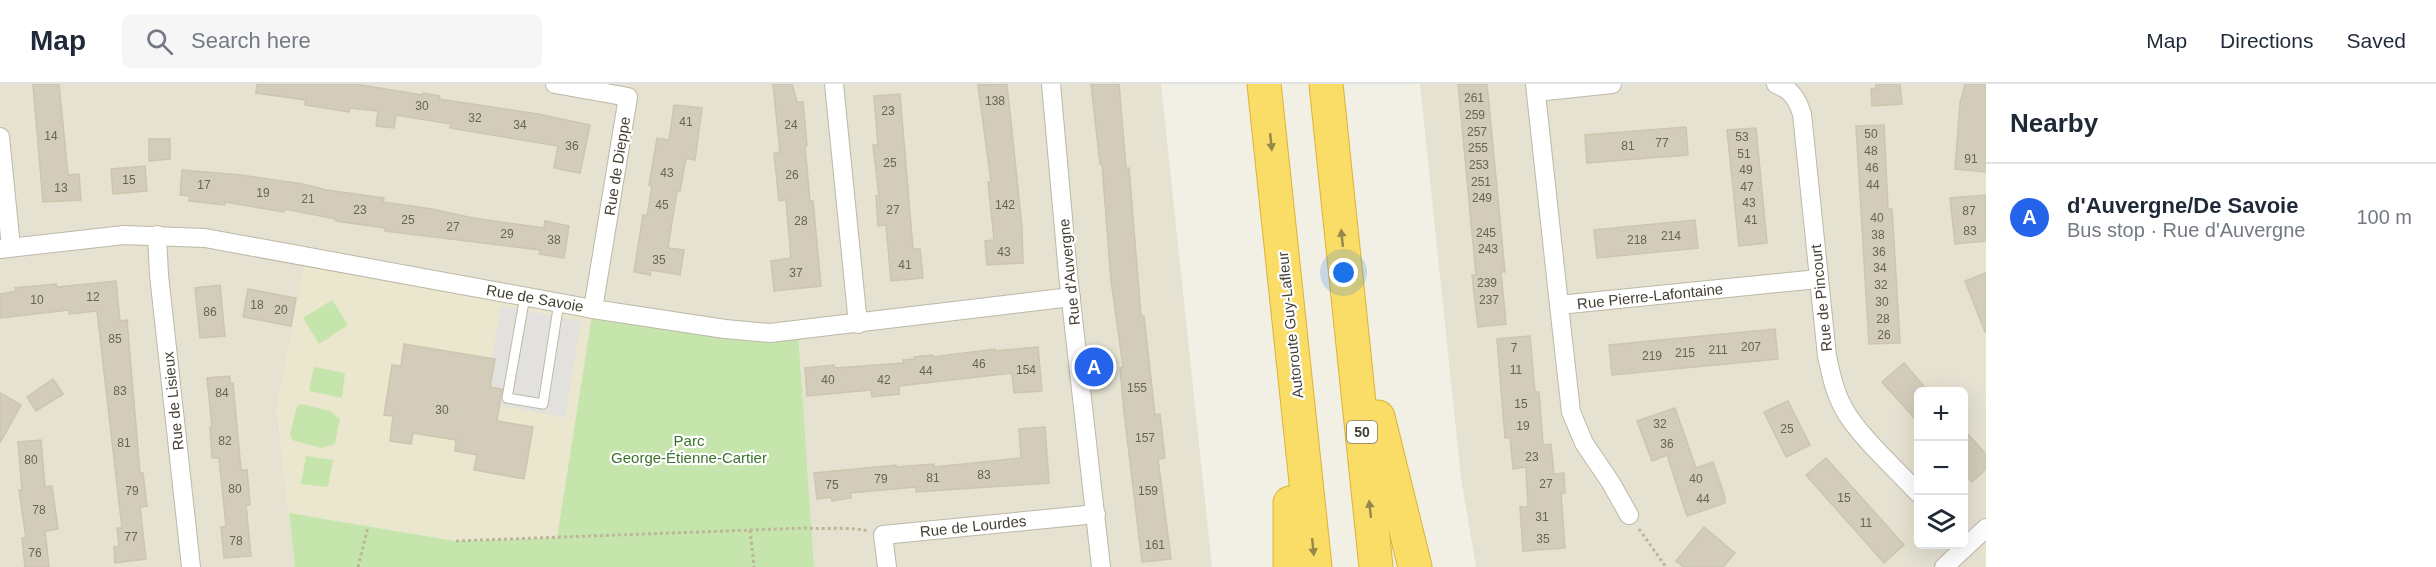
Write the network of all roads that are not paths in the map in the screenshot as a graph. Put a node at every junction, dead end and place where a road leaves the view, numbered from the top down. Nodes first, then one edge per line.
1 (555, 84) edge
2 (834, 84) edge
3 (1051, 84) edge
4 (1264, 84) edge
5 (1326, 84) edge
6 (1612, 84) edge
7 (1776, 84) edge
8 (1536, 88) edge
9 (0, 137) edge
10 (157, 234) junction
11 (6, 248) edge
12 (1818, 279) junction
13 (525, 296) junction
14 (1071, 297) junction
15 (1348, 297) junction
16 (1287, 301) junction
17 (559, 302) junction
18 (1559, 304) junction
19 (593, 309) junction
20 (858, 324) junction
21 (1914, 489) edge
22 (1096, 514) junction
23 (1629, 515) road end
24 (1986, 528) edge
25 (1968, 542) edge
26 (1960, 549) edge
27 (191, 567) edge
28 (886, 567) edge
29 (1101, 567) edge
30 (1290, 567) edge
31 (1315, 567) edge
32 (1376, 567) edge
33 (1415, 567) edge
34 (1944, 567) edge

1 - 19 street, Rue de Dieppe
2 - 20 street
3 - 14 street, Rue d'Auvergne
4 -> 16 highway, Autoroute Guy-Lafleur
15 -> 5 highway, 50
6 - 8 street
7 - 12 street, Rue de Pincourt
8 - 18 street, Rue Pierre-Lafontaine
9 - 11 street
10 - 11 street, Rue de Savoie
10 - 13 street, Rue de Savoie
10 - 27 street, Rue de Lisieux
12 - 18 street, Rue Pierre-Lafontaine
12 - 21 street, Rue de Pincourt
13 - 17 street, Rue de Savoie
13 - 17 lane
14 - 20 street, Rue de Savoie
14 - 22 street, Rue d'Auvergne
32 -> 15 highway, 50
15 - 33 highway
16 - 30 highway
16 -> 31 highway, Autoroute Guy-Lafleur
17 - 19 street, Rue de Savoie
18 - 23 street
19 - 20 street, Rue de Savoie
22 - 28 street, Rue de Lourdes
22 - 29 street, Rue d'Auvergne
24 - 25 street
26 - 34 street

